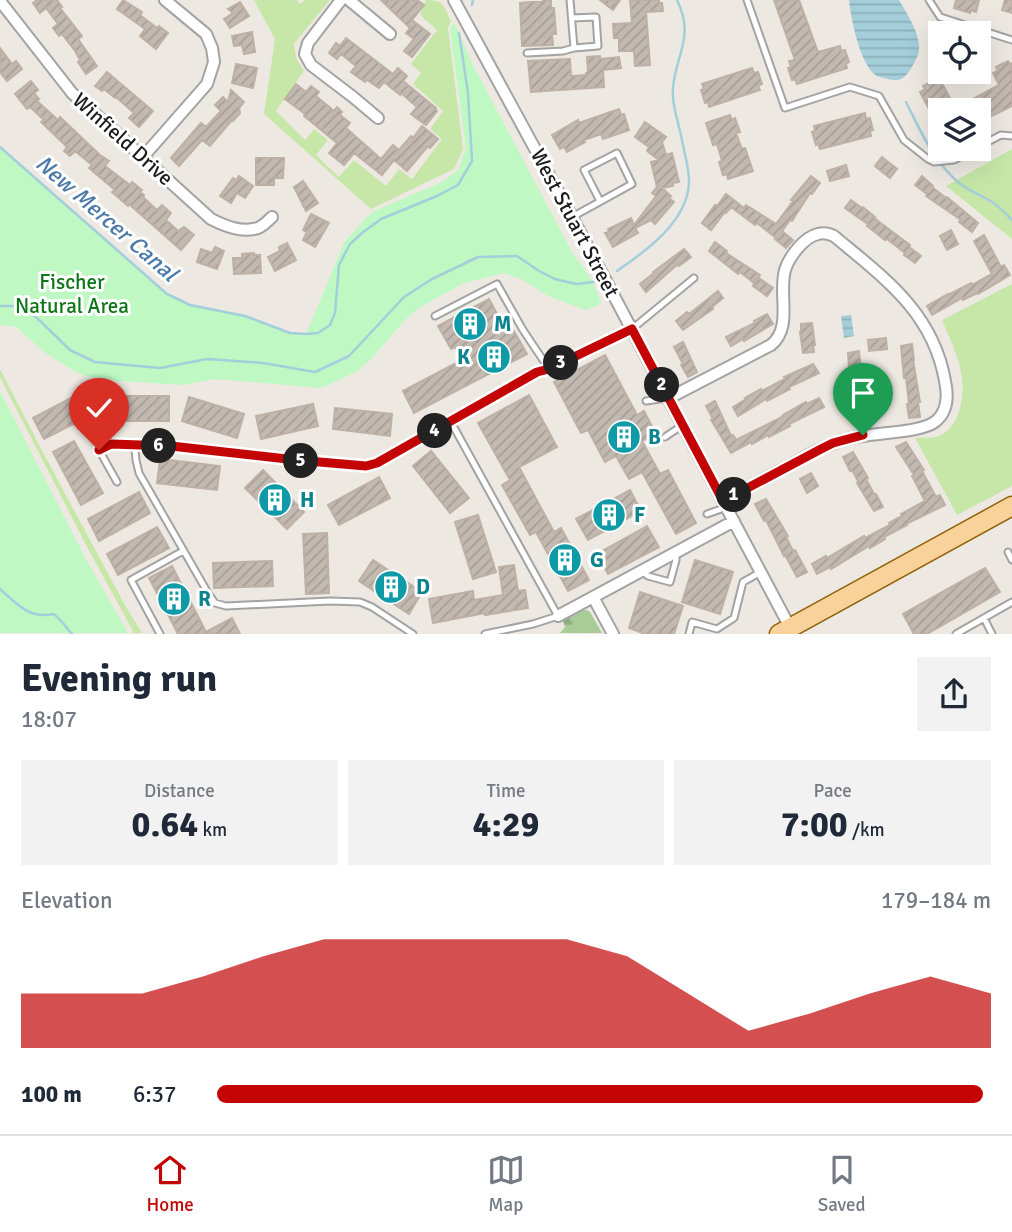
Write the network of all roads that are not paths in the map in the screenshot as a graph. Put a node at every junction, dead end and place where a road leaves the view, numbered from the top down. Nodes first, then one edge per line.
1 (165, 0) edge
2 (341, 0) edge
3 (349, 0) edge
4 (454, 0) edge
5 (570, 0) edge
6 (747, 0) edge
7 (929, 0) edge
8 (0, 1) edge
9 (572, 18) junction
10 (390, 34) dead end
11 (1012, 40) edge
12 (573, 48) junction
13 (527, 53) dead end
14 (378, 118) dead end
15 (1012, 136) edge
16 (991, 141) edge
17 (142, 157) junction
18 (928, 159) edge
19 (600, 201) junction
20 (272, 217) dead end
21 (572, 217) junction
22 (694, 278) dead end
23 (435, 316) dead end
24 (632, 329) junction
25 (549, 369) junction
26 (668, 398) junction
27 (646, 401) dead end
28 (451, 422) junction
29 (683, 425) junction
30 (666, 437) dead end
31 (141, 446) junction
32 (117, 482) dead end
33 (725, 504) junction
34 (1012, 506) edge
35 (706, 514) dead end
36 (734, 521) junction
37 (183, 551) junction
38 (1008, 552) dead end
39 (676, 553) junction
40 (1012, 560) edge
41 (642, 571) junction
42 (761, 572) junction
43 (593, 597) junction
44 (1010, 603) edge
45 (1012, 613) edge
46 (558, 616) junction
47 (984, 618) junction
48 (788, 631) edge
49 (160, 634) edge
50 (412, 634) edge
51 (485, 634) edge
52 (613, 634) edge
53 (689, 634) edge
54 (956, 634) edge
55 (992, 634) edge

1 - 17 street
2 - 14 street
3 - 10 street
4 - 21 street, West Stuart Street
5 - 9 lane
6 - 18 lane
7 - 11 lane
8 - 17 street, Winfield Drive
9 - 12 lane
9 - 12 lane
12 - 13 lane
15 - 16 lane
17 - 20 street, Winfield Drive
19 - 19 lane
19 - 21 lane
21 - 24 street, West Stuart Street
22 - 24 lane
23 - 25 lane
24 - 25 lane
24 - 26 street, West Stuart Street
25 - 28 lane
26 - 27 lane
26 - 29 street, West Stuart Street
26 - 33 street
28 - 31 lane
28 - 46 lane
29 - 30 lane
29 - 33 street, West Stuart Street
31 - 32 lane
31 - 37 lane
33 - 35 lane
33 - 36 street, West Stuart Street
34 - 48 main road
36 - 39 street
36 - 42 street, West Stuart Street
37 - 49 lane
37 - 50 lane
38 - 40 lane
39 - 41 street
39 - 41 lane
41 - 43 street
42 - 48 street, West Stuart Street
42 - 53 lane
43 - 46 street
43 - 52 street
44 - 45 lane
44 - 47 lane
46 - 51 lane
47 - 54 lane
47 - 55 lane

